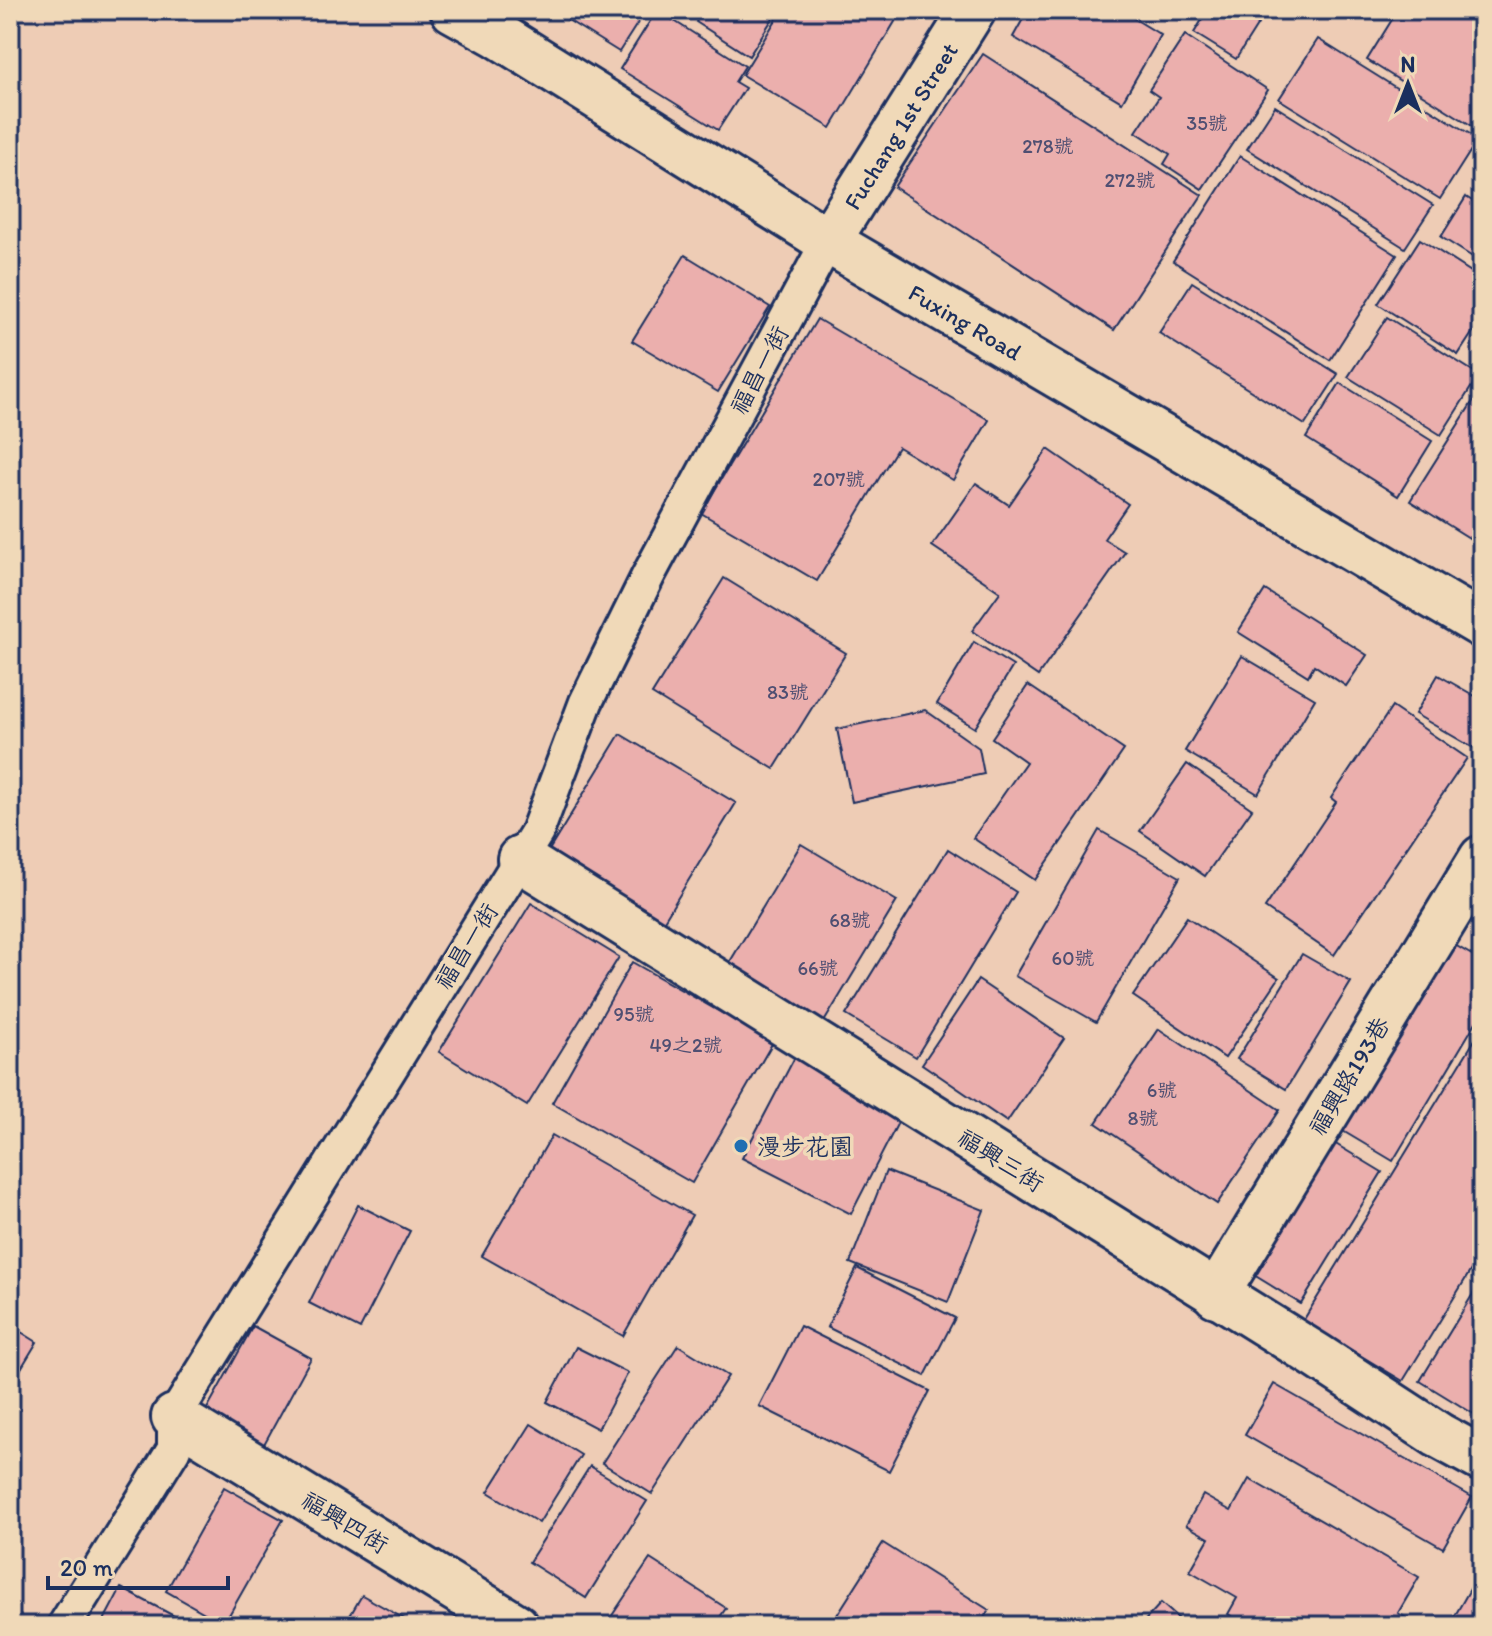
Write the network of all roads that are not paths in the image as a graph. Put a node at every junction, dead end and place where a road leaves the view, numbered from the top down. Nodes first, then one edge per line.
1 (453, 10) edge
2 (973, 10) edge
3 (505, 22) edge
4 (828, 241) junction
5 (1482, 625) edge
6 (1482, 858) edge
7 (520, 859) junction
8 (1216, 1295) junction
9 (174, 1417) junction
10 (1482, 1459) edge
11 (64, 1626) edge
12 (516, 1626) edge

1 - 3 street, Fuxing Road
2 - 4 street, Fuchang 1st Street
3 - 4 street, Fuxing Road
4 - 5 street, Fuxing Road
4 - 7 lane, 福昌一街
6 - 8 street, 福興路193巷
7 - 8 street, 福興三街
7 - 9 lane, 福昌一街
8 - 10 street, 福興三街
9 - 11 lane, 福昌一街
9 - 12 street, 福興四街

